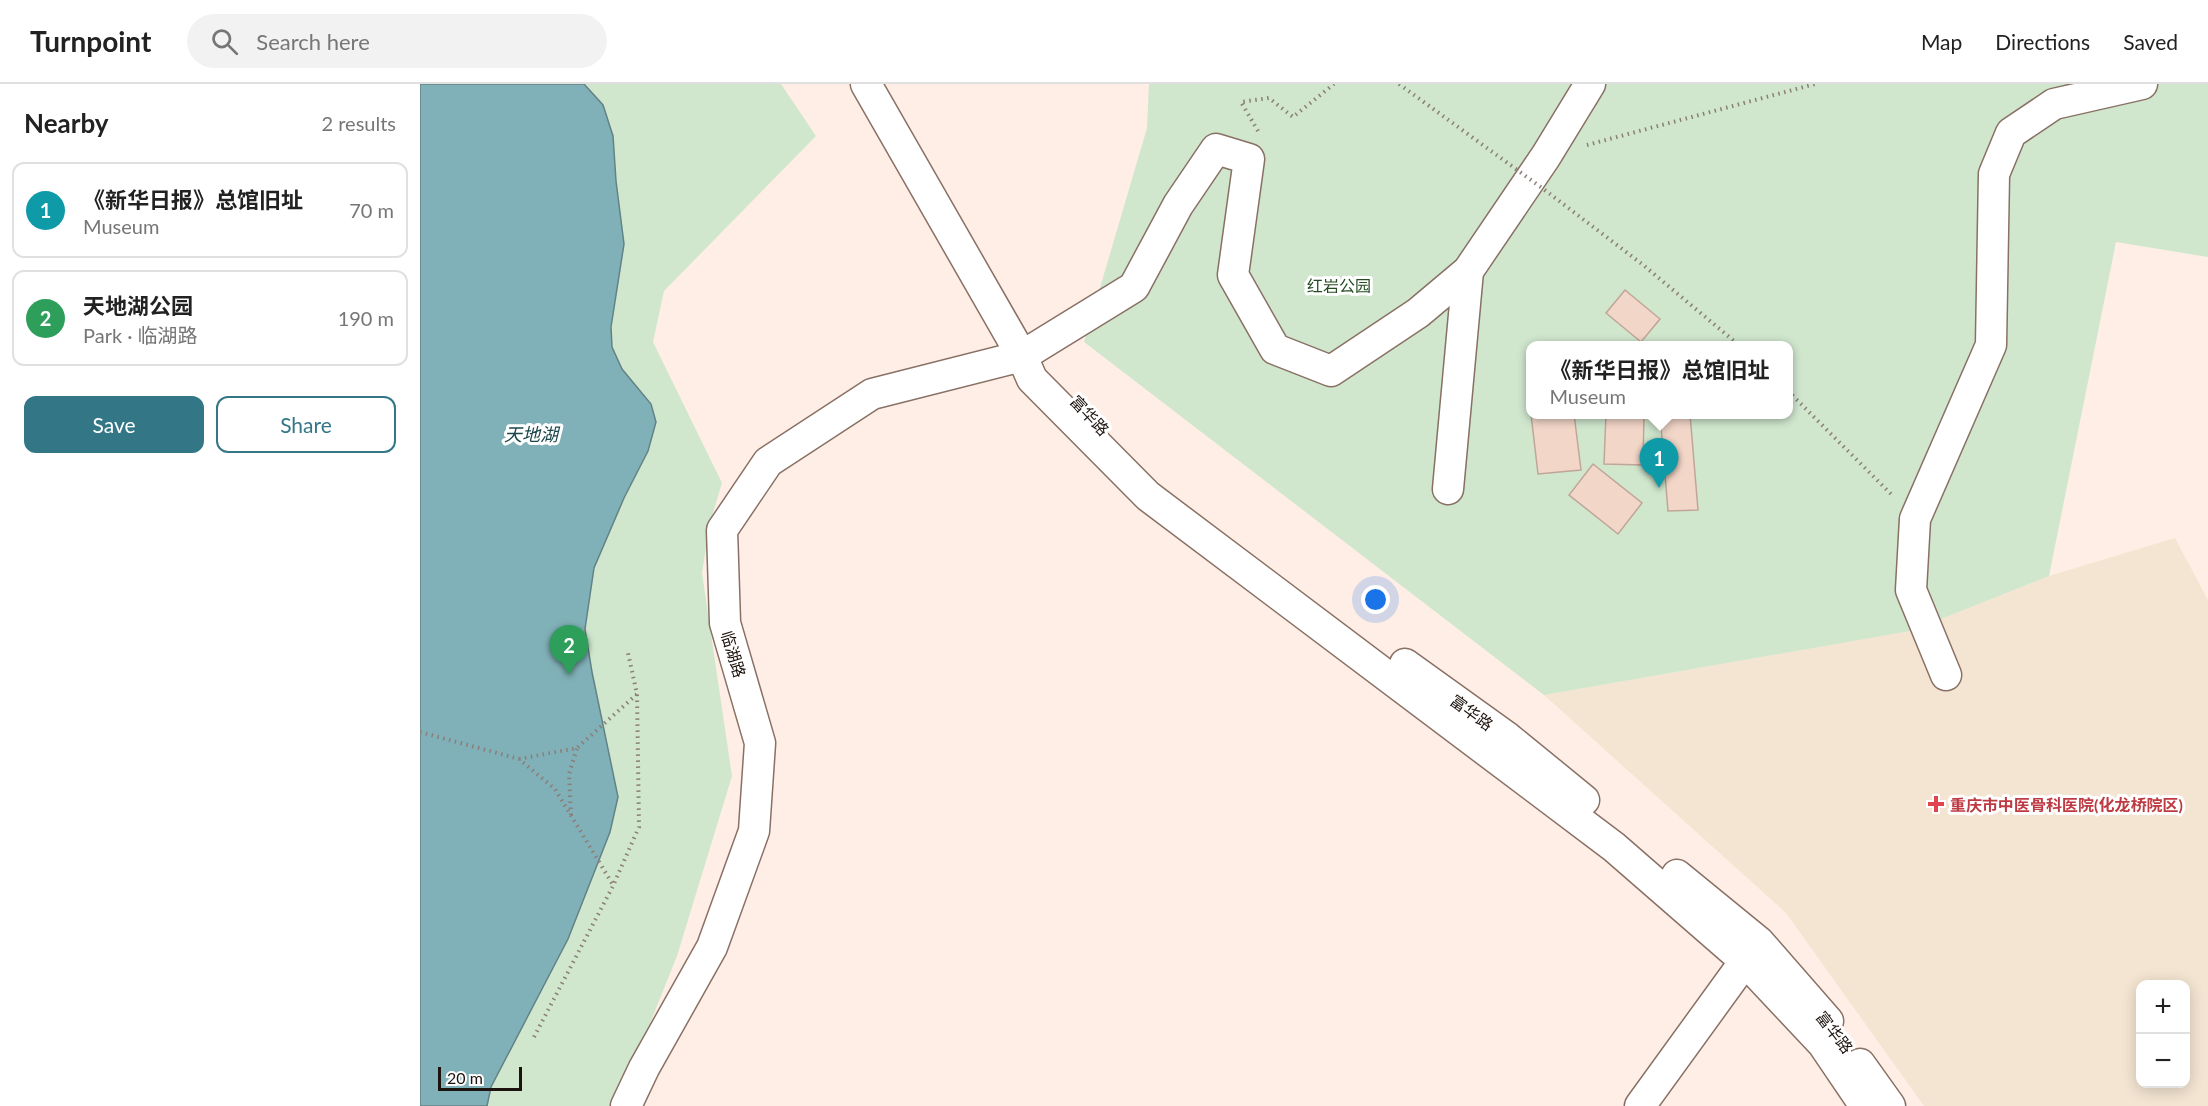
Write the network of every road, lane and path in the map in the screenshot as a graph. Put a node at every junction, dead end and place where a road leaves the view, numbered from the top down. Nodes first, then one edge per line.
1 (866, 84) edge
2 (1334, 84) edge
3 (1399, 84) edge
4 (1590, 84) edge
5 (1815, 84) edge
6 (2142, 84) edge
7 (1546, 156) junction
8 (1249, 159) junction
9 (1468, 271) junction
10 (1735, 341) edge
11 (1022, 356) junction
12 (1793, 396) edge
13 (1448, 489) dead end
14 (1915, 519) junction
15 (628, 653) dead end
16 (1946, 675) dead end
17 (638, 694) junction
18 (420, 732) edge
19 (577, 748) junction
20 (519, 759) junction
21 (571, 816) junction
22 (613, 886) junction
23 (1752, 951) junction
24 (534, 1037) dead end
25 (626, 1106) edge
26 (1640, 1106) edge
27 (1865, 1106) edge
28 (1890, 1106) edge

1 - 11 street
2 - 8 path
3 - 10 path, bridge
4 - 7 street
5 - 7 path
6 - 14 street
7 - 9 street
8 - 9 street
8 - 11 street, 临湖路
9 - 13 street
11 - 23 street, 富华路
11 - 25 street, 临湖路
12 - 14 path
14 - 16 street
15 - 17 path
17 - 19 path
17 - 22 path
18 - 20 path
19 - 20 path
19 - 21 path
20 - 21 path
21 - 22 path
22 - 24 path
23 - 26 street
23 - 27 street, 富华路
23 - 28 street, 富华路

